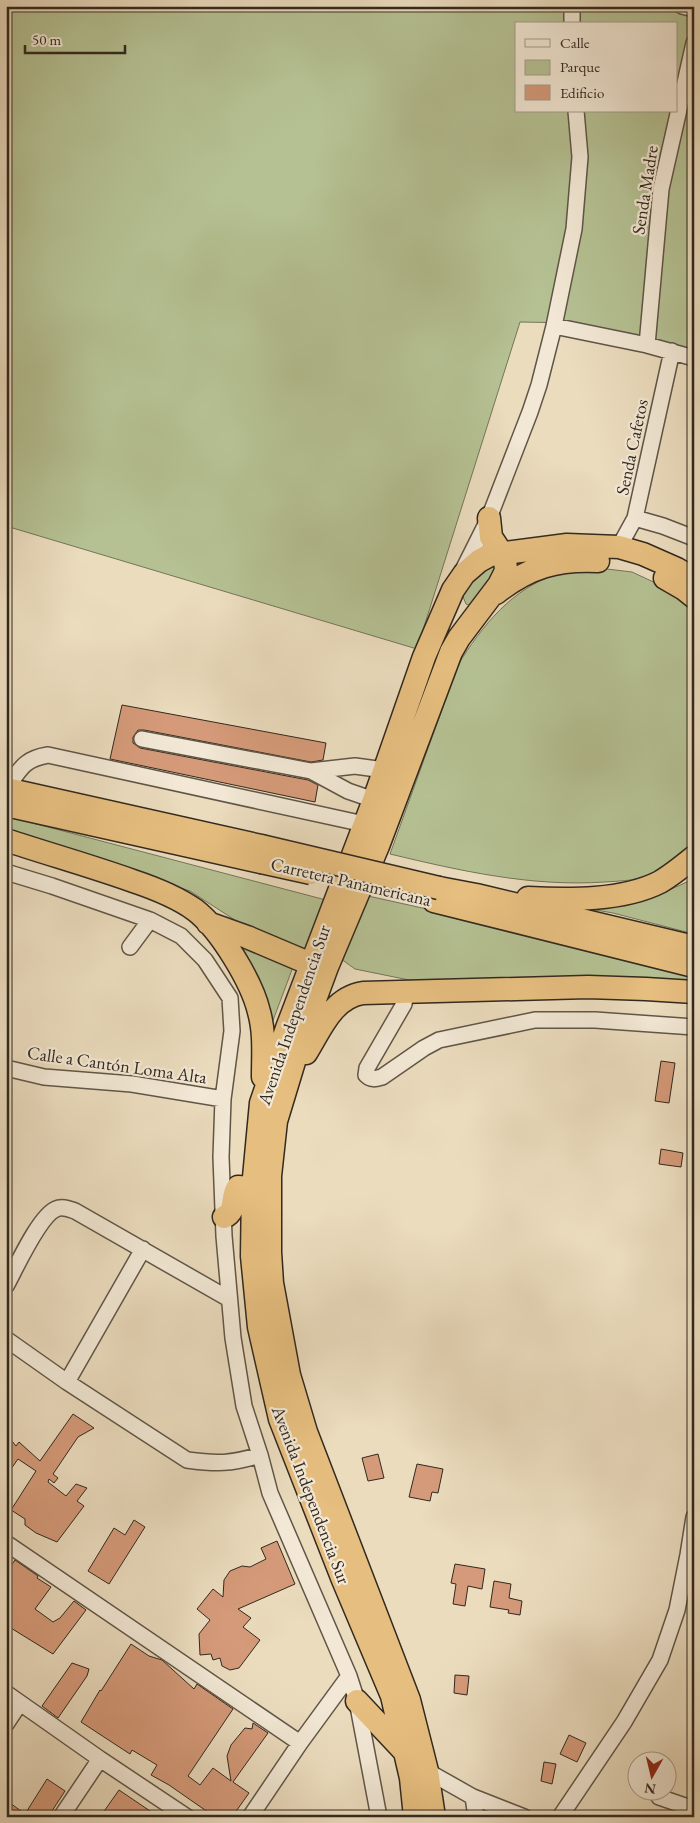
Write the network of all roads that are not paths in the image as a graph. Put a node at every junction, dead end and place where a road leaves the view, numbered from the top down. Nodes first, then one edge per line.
1 (572, 6) edge
2 (682, 6) edge
3 (694, 9) edge
4 (572, 22) edge
5 (694, 43) edge
6 (576, 112) edge
7 (554, 326) junction
8 (647, 345) junction
9 (672, 351) junction
10 (694, 358) edge
11 (635, 518) junction
12 (494, 536) junction
13 (694, 538) edge
14 (619, 547) junction
15 (694, 579) edge
16 (452, 592) junction
17 (491, 596) junction
18 (694, 597) edge
19 (477, 614) junction
20 (142, 739) dead end
21 (384, 770) junction
22 (311, 771) junction
23 (6, 789) edge
24 (374, 800) junction
25 (6, 805) edge
26 (364, 824) junction
27 (6, 840) edge
28 (261, 854) junction
29 (694, 857) edge
30 (6, 872) edge
31 (437, 895) junction
32 (476, 895) junction
33 (150, 920) junction
34 (208, 923) junction
35 (130, 948) dead end
36 (694, 948) edge
37 (323, 956) junction
38 (694, 966) edge
39 (406, 991) junction
40 (441, 991) junction
41 (694, 992) edge
42 (694, 1027) edge
43 (6, 1068) edge
44 (288, 1081) junction
45 (223, 1099) junction
46 (262, 1103) junction
47 (253, 1188) junction
48 (224, 1217) junction
49 (143, 1249) junction
50 (6, 1286) edge
51 (229, 1299) junction
52 (6, 1339) edge
53 (67, 1382) junction
54 (260, 1455) junction
55 (694, 1516) edge
56 (6, 1542) edge
57 (348, 1676) junction
58 (6, 1693) edge
59 (358, 1701) junction
60 (20, 1703) junction
61 (6, 1724) edge
62 (300, 1743) junction
63 (405, 1752) junction
64 (100, 1758) junction
65 (427, 1772) junction
66 (473, 1797) junction
67 (670, 1800) edge
68 (694, 1809) edge
69 (61, 1817) edge
70 (187, 1817) edge
71 (250, 1817) edge
72 (379, 1817) edge
73 (415, 1817) edge
74 (434, 1817) edge
75 (476, 1817) edge
76 (524, 1817) edge
77 (560, 1817) edge

1 - 4 street
2 - 3 street
5 - 8 street, Senda Madre
6 - 7 street, Avenida Independencia Sur
7 - 8 street
7 - 12 street, Avenida Independencia Sur
8 - 9 street
9 - 10 street
9 - 11 street, Senda Cafetos
11 - 13 street
11 - 14 street, Senda Cafetos
12 - 14 highway
12 - 16 street, Avenida Independencia Sur
12 - 16 highway
12 - 17 highway
14 - 15 highway
16 - 19 highway
16 - 21 highway, Avenida Independencia Sur
17 - 18 highway
17 - 19 highway
19 - 37 highway
20 - 22 street
21 - 22 street
21 - 24 highway, Avenida Independencia Sur
22 - 24 street
23 - 26 street
23 - 28 highway, Carretera Panamericana
24 - 26 highway, Avenida Independencia Sur
25 - 28 highway, Carretera Panamericana
26 - 37 highway, Avenida Independencia Sur
27 - 34 highway
28 - 31 highway, Carretera Panamericana, bridge
29 - 32 highway
30 - 33 street
31 - 32 highway, Carretera Panamericana
31 - 38 highway, Carretera Panamericana
32 - 36 highway, Carretera Panamericana
33 - 35 street
33 - 45 street
34 - 37 highway
34 - 46 highway
37 - 40 highway
37 - 44 highway
37 - 46 highway, Avenida Independencia Sur
39 - 40 highway
39 - 42 street
39 - 44 highway
40 - 41 highway
43 - 45 street, Calle a Cantón Loma Alta
44 - 65 highway, Avenida Independencia Sur
45 - 48 street
46 - 47 highway, Avenida Independencia Sur
47 - 48 highway
47 - 63 highway, Avenida Independencia Sur
48 - 51 street
49 - 50 street
49 - 51 street
49 - 53 street
51 - 54 street
52 - 53 street
53 - 54 street
54 - 57 street
55 - 77 street
56 - 62 street
57 - 59 street
57 - 62 street
58 - 60 street
59 - 63 highway
59 - 72 street
60 - 61 street
60 - 64 street
62 - 71 street
63 - 73 highway, Avenida Independencia Sur
64 - 69 street
64 - 70 street
65 - 66 street
65 - 74 highway, Avenida Independencia Sur
66 - 75 street
66 - 76 street
67 - 68 street

